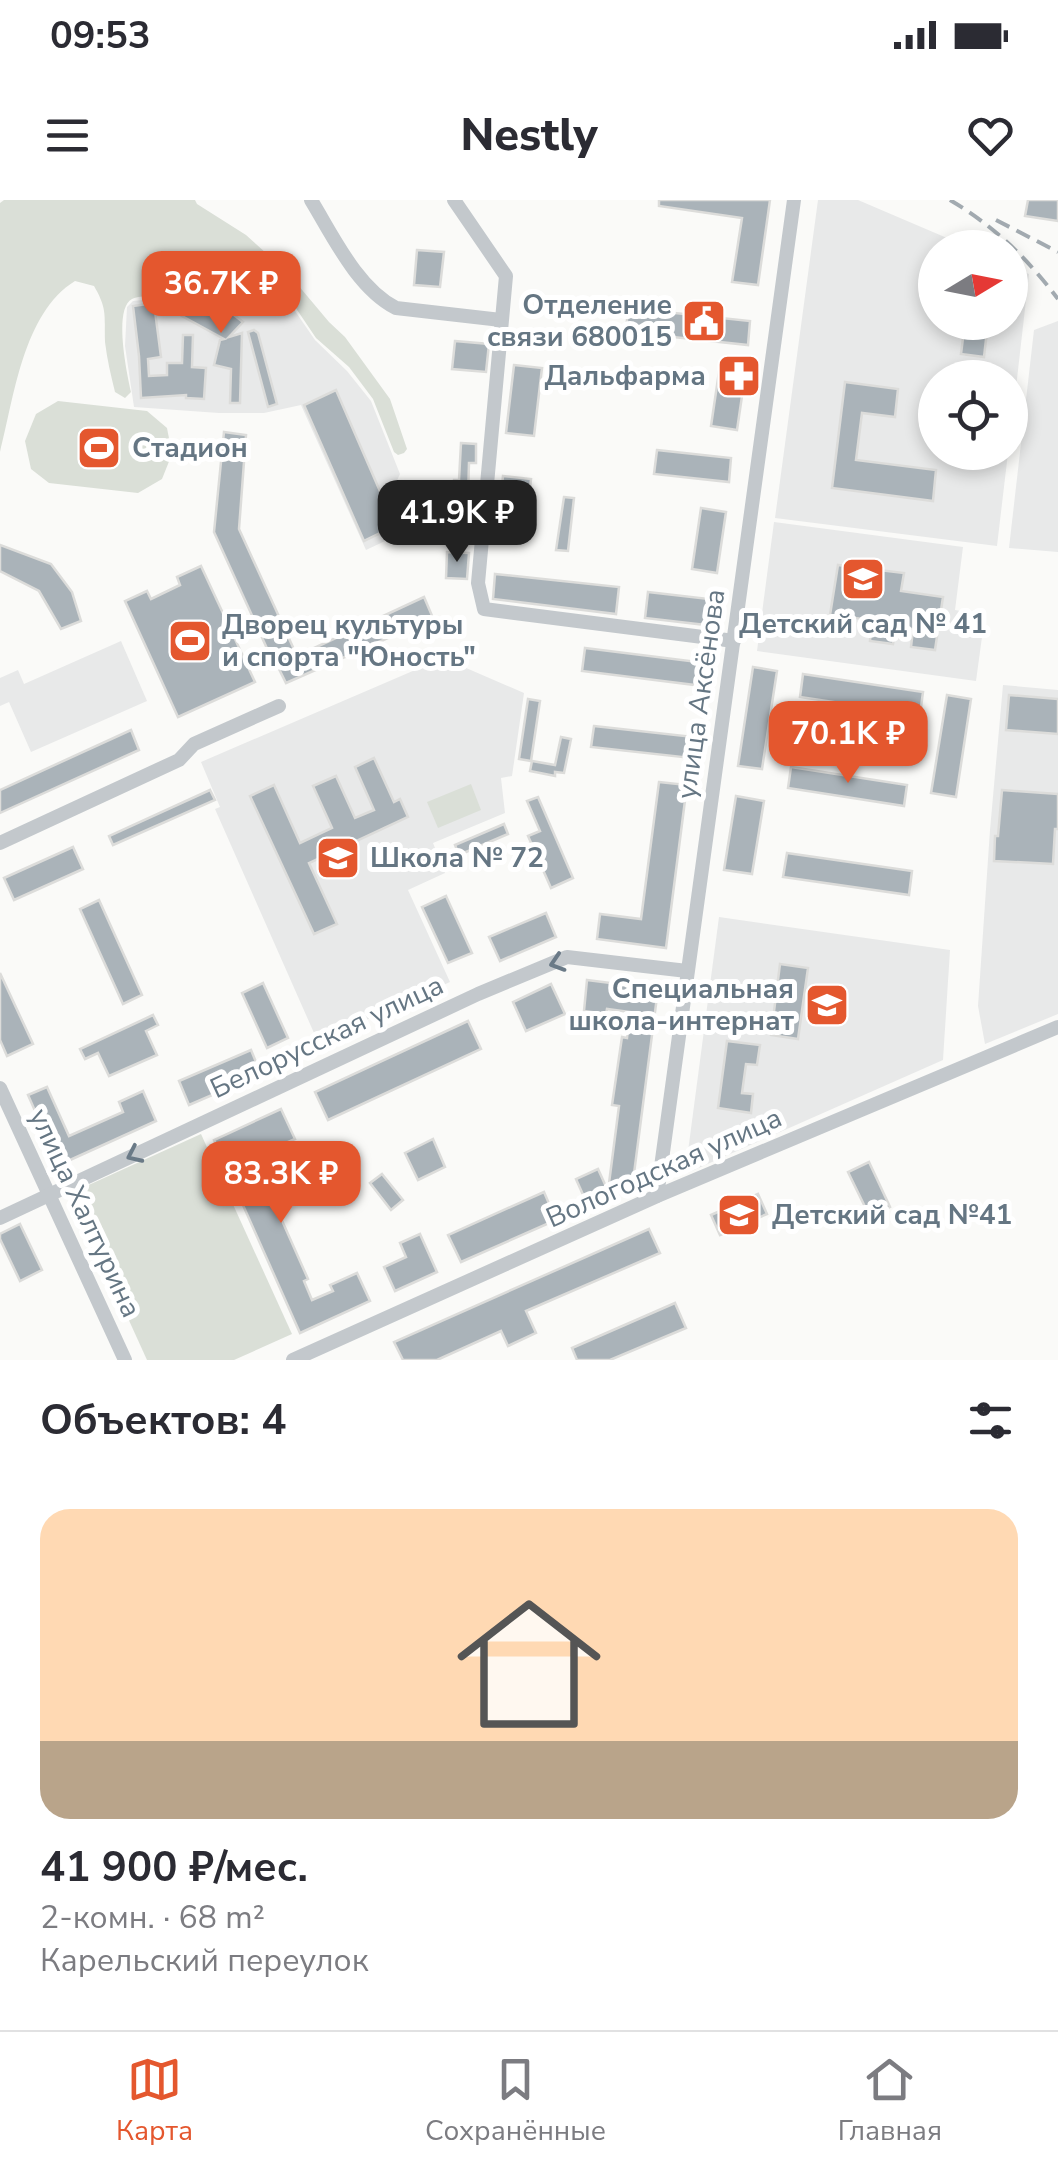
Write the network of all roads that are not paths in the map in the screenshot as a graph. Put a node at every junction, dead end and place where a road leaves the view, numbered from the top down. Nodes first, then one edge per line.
1 (310, 200) edge
2 (454, 200) edge
3 (794, 200) edge
4 (501, 320) junction
5 (734, 641) junction
6 (280, 706) dead end
7 (0, 843) edge
8 (687, 971) junction
9 (1058, 1027) edge
10 (0, 1088) edge
11 (50, 1195) junction
12 (657, 1196) junction
13 (0, 1218) edge
14 (124, 1360) edge
15 (293, 1360) edge

1 - 4 street
2 - 4 street
3 - 5 street, улица Аксёнова
4 - 5 street
5 - 8 street, улица Аксёнова
6 - 7 street
8 -> 11 street, Белорусская улица
8 - 12 street, улица Аксёнова
9 - 12 street, Вологодская улица
10 - 11 street, улица Халтурина
11 - 13 street, Белорусская улица
11 - 14 street, улица Халтурина
12 - 15 street, Вологодская улица

